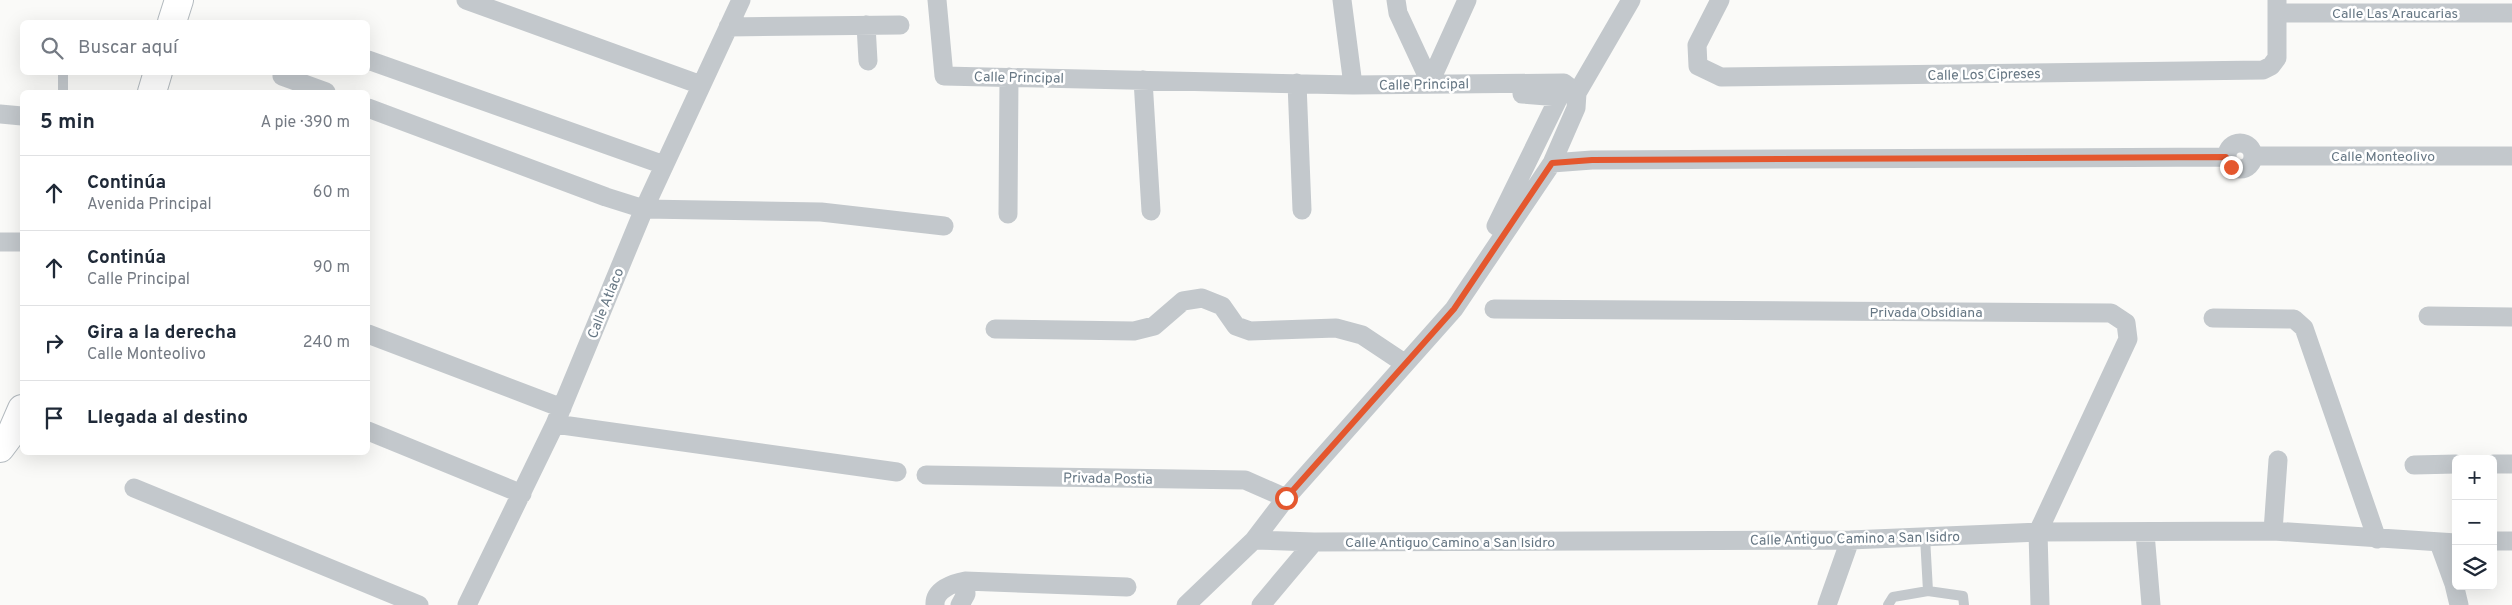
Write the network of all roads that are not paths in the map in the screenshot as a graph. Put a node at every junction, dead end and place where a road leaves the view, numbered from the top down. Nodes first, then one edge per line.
1 (179, 0) edge
2 (466, 0) edge
3 (741, 0) edge
4 (937, 0) edge
5 (1342, 0) edge
6 (1396, 0) edge
7 (1467, 0) edge
8 (1631, 0) edge
9 (1720, 0) edge
10 (2277, 7) edge
11 (2512, 13) edge
12 (173, 20) edge
13 (866, 25) junction
14 (900, 25) dead end
15 (728, 27) junction
16 (1441, 58) dead end
17 (370, 61) edge
18 (868, 61) dead end
19 (63, 75) edge
20 (157, 75) edge
21 (282, 76) dead end
22 (1009, 77) junction
23 (1143, 80) junction
24 (1430, 82) junction
25 (701, 85) junction
26 (1353, 85) junction
27 (1297, 87) junction
28 (63, 90) edge
29 (153, 90) edge
30 (320, 90) edge
31 (1577, 93) junction
32 (370, 109) edge
33 (0, 114) edge
34 (20, 116) edge
35 (2512, 156) edge
36 (1552, 163) junction
37 (664, 165) junction
38 (644, 209) junction
39 (1302, 210) dead end
40 (1151, 211) dead end
41 (1008, 214) dead end
42 (944, 226) dead end
43 (1496, 226) dead end
44 (0, 242) edge
45 (20, 242) edge
46 (1494, 309) dead end
47 (2428, 316) dead end
48 (2512, 317) edge
49 (2213, 318) dead end
50 (995, 329) dead end
51 (370, 335) edge
52 (1404, 363) junction
53 (20, 414) edge
54 (559, 416) junction
55 (370, 432) edge
56 (0, 448) edge
57 (2278, 460) dead end
58 (2452, 464) edge
59 (2497, 464) edge
60 (2512, 464) edge
61 (2414, 465) dead end
62 (897, 472) dead end
63 (926, 475) dead end
64 (134, 488) dead end
65 (522, 494) junction
66 (1286, 498) junction
67 (2273, 531) junction
68 (2038, 532) junction
69 (2145, 533) junction
70 (1925, 537) junction
71 (2377, 539) junction
72 (1254, 540) junction
73 (1850, 540) junction
74 (2497, 541) edge
75 (2512, 541) edge
76 (1314, 542) junction
77 (2447, 543) edge
78 (965, 581) junction
79 (1127, 587) dead end
80 (1928, 591) junction
81 (419, 605) edge
82 (467, 605) edge
83 (935, 605) edge
84 (960, 605) edge
85 (1186, 605) edge
86 (1261, 605) edge
87 (1827, 605) edge
88 (1888, 605) edge
89 (1964, 605) edge
90 (2040, 605) edge
91 (2151, 605) edge
92 (2459, 605) edge

1 - 12 street
2 - 25 street
3 - 15 street, Calle Atlaco
4 - 22 street, Calle Principal
5 - 26 street
6 - 24 street
7 - 24 street
8 - 31 street
9 - 10 street, Calle Los Cipreses
10 - 11 street, Calle Las Araucarias
13 - 14 street
13 - 15 street
13 - 18 street
15 - 25 street, Calle Atlaco
16 - 24 street
17 - 37 street
19 - 28 lane
20 - 29 street
21 - 30 street
22 - 23 street, Calle Principal
22 - 41 street
23 - 27 street, Calle Principal
23 - 40 street
24 - 26 street, Calle Principal
24 - 31 street, Calle Principal
25 - 37 street, Calle Atlaco
26 - 27 street, Calle Principal
27 - 39 street
27 - 43 street
31 - 36 street
32 - 38 street
33 - 34 street
35 - 36 street, Calle Monteolivo
36 - 52 street
37 - 38 street, Calle Atlaco
38 - 42 street
38 - 54 street, Calle Atlaco
44 - 45 street
46 - 68 street, Privada Obsidiana
47 - 48 street
49 - 71 street
50 - 52 street
51 - 54 street
52 - 66 street
53 - 56 street
54 - 62 street
54 - 65 street, Calle Atlaco
55 - 65 street
57 - 67 street
58 - 61 street
59 - 60 street
63 - 66 street, Privada Postia
64 - 81 street
65 - 82 street, Calle Atlaco
66 - 72 street
67 - 69 street, Calle Antiguo Camino a San Isidro
67 - 71 street, Calle Antiguo Camino a San Isidro
68 - 69 street, Calle Antiguo Camino a San Isidro
68 - 70 street, Calle Antiguo Camino a San Isidro
68 - 90 street
69 - 91 street
70 - 73 street, Calle Antiguo Camino a San Isidro
70 - 80 lane
71 - 77 street, Calle Antiguo Camino a San Isidro
72 - 76 street, Calle Antiguo Camino a San Isidro
72 - 85 street
73 - 76 street, Calle Antiguo Camino a San Isidro
73 - 87 street
74 - 75 street
76 - 86 street
77 - 92 street
78 - 79 street
78 - 83 street
78 - 84 street
80 - 88 lane
80 - 89 lane

